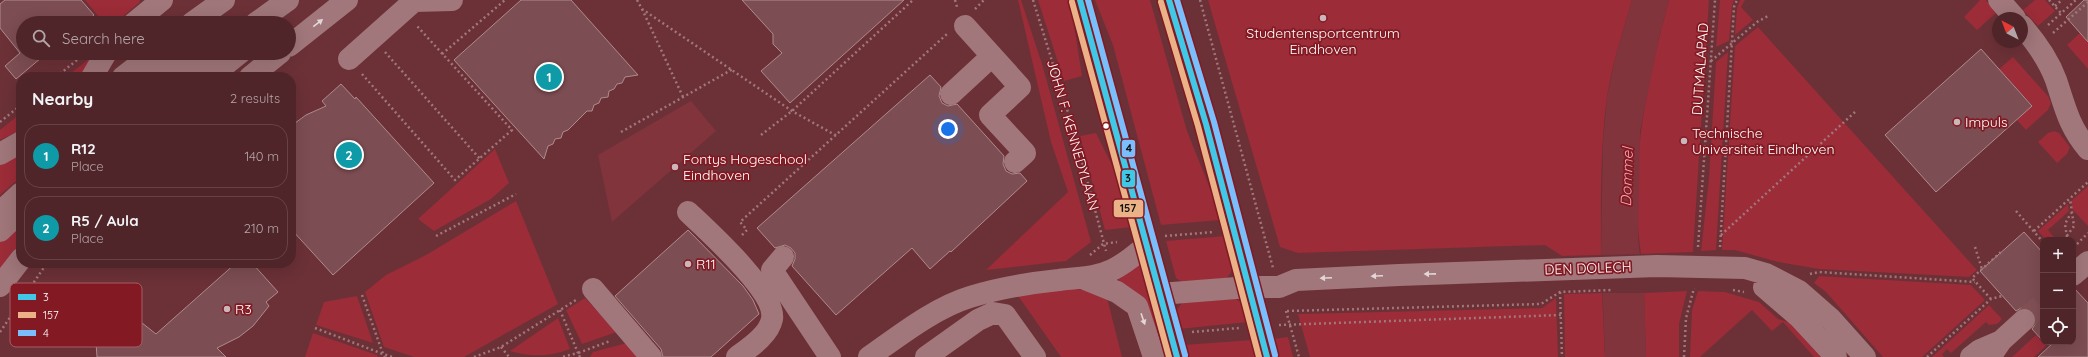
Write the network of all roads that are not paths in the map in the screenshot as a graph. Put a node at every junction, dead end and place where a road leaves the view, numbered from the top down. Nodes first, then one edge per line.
1 (162, 0) edge
2 (224, 0) edge
3 (240, 0) edge
4 (288, 0) edge
5 (292, 0) edge
6 (347, 0) edge
7 (452, 0) edge
8 (1080, 0) edge
9 (1169, 0) edge
10 (1999, 0) edge
11 (2010, 12) edge
12 (143, 16) edge
13 (202, 16) edge
14 (224, 16) edge
15 (266, 16) edge
16 (277, 16) edge
17 (963, 22) road end
18 (2031, 37) edge
19 (296, 40) edge
20 (992, 56) junction
21 (348, 59) road end
22 (102, 60) edge
23 (145, 60) edge
24 (175, 60) edge
25 (206, 60) edge
26 (231, 60) edge
27 (271, 60) edge
28 (95, 72) edge
29 (129, 72) edge
30 (162, 72) edge
31 (190, 72) edge
32 (216, 72) edge
33 (256, 72) edge
34 (951, 94) dead end
35 (16, 145) edge
36 (2088, 149) edge
37 (0, 154) edge
38 (1015, 162) dead end
39 (16, 198) edge
40 (0, 212) edge
41 (688, 212) dead end
42 (16, 217) edge
43 (0, 231) edge
44 (1147, 245) junction
45 (783, 257) dead end
46 (2088, 262) edge
47 (16, 265) edge
48 (22, 268) edge
49 (2076, 273) edge
50 (1085, 279) junction
51 (3, 282) edge
52 (1773, 284) junction
53 (1249, 287) junction
54 (593, 289) road end
55 (1160, 294) junction
56 (2024, 320) tunnel mouth
57 (1996, 349) edge
58 (651, 357) edge
59 (737, 357) edge
60 (830, 357) edge
61 (869, 357) edge
62 (926, 357) edge
63 (1035, 357) edge
64 (1154, 357) edge
65 (1177, 357) edge
66 (1267, 357) edge
67 (1836, 357) edge
68 (1849, 357) edge
69 (1865, 357) edge
70 (1972, 357) edge

1 - 12 street
2 - 13 main road
3 - 14 main road
4 - 15 main road
5 - 16 main road
19 -> 6 street
7 - 21 street
8 - 44 main road
9 - 53 main road
10 - 11 street
17 - 20 street
18 - 36 street
20 - 34 street
20 - 38 street
22 - 28 street
23 - 29 main road
24 - 30 main road
25 - 31 main road
26 - 32 main road
27 - 33 street
35 - 37 main road
39 - 40 main road
41 - 59 street
42 - 43 main road
44 - 50 street
44 - 55 main road
45 - 60 street
46 - 49 street
47 - 51 main road
48 - 51 street
50 - 61 street
50 -> 64 street
52 - 53 street, DEN DOLECH
52 - 67 street, DEN DOLECH
52 - 68 street, DEN DOLECH
52 - 69 street, DEN DOLECH
53 - 55 street, DEN DOLECH
53 - 66 main road
54 - 58 street
55 - 65 main road
56 - 57 street
57 - 70 street
62 - 63 street

